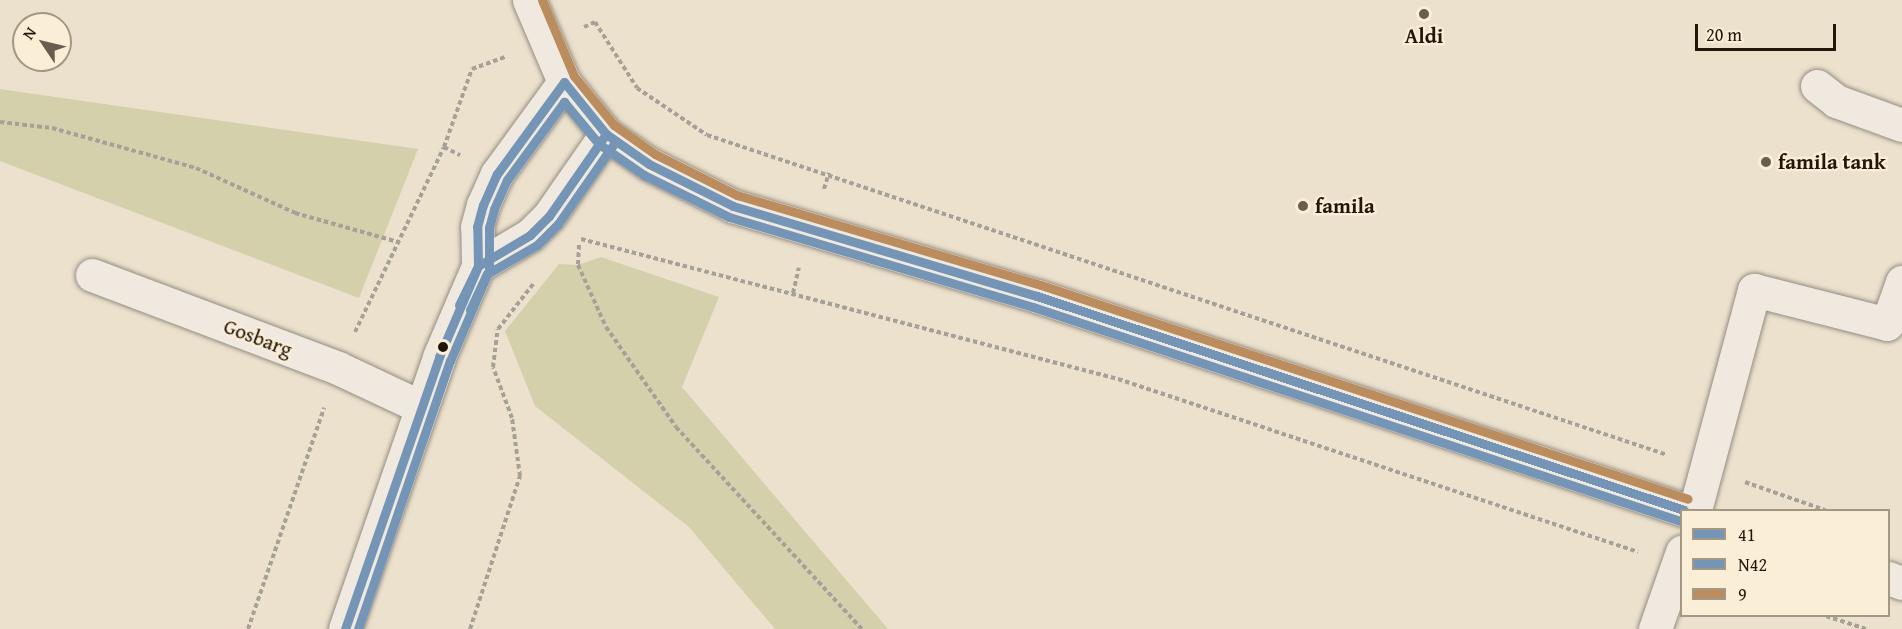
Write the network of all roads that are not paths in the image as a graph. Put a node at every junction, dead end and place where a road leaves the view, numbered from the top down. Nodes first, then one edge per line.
1 (529, 0) edge
2 (564, 82) junction
3 (1817, 86) dead end
4 (1902, 125) edge
5 (606, 134) junction
6 (478, 266) junction
7 (92, 275) dead end
8 (1902, 282) edge
9 (421, 407) junction
10 (1681, 509) edge
11 (1695, 509) edge
12 (1679, 558) edge
13 (345, 629) edge
14 (1655, 629) edge

1 - 2 street
2 - 5 street
2 - 6 street
3 - 4 street
5 - 6 street
5 - 10 street
6 - 9 street
7 - 9 street, Gosbarg
8 - 11 street
9 - 13 street
12 - 14 street

